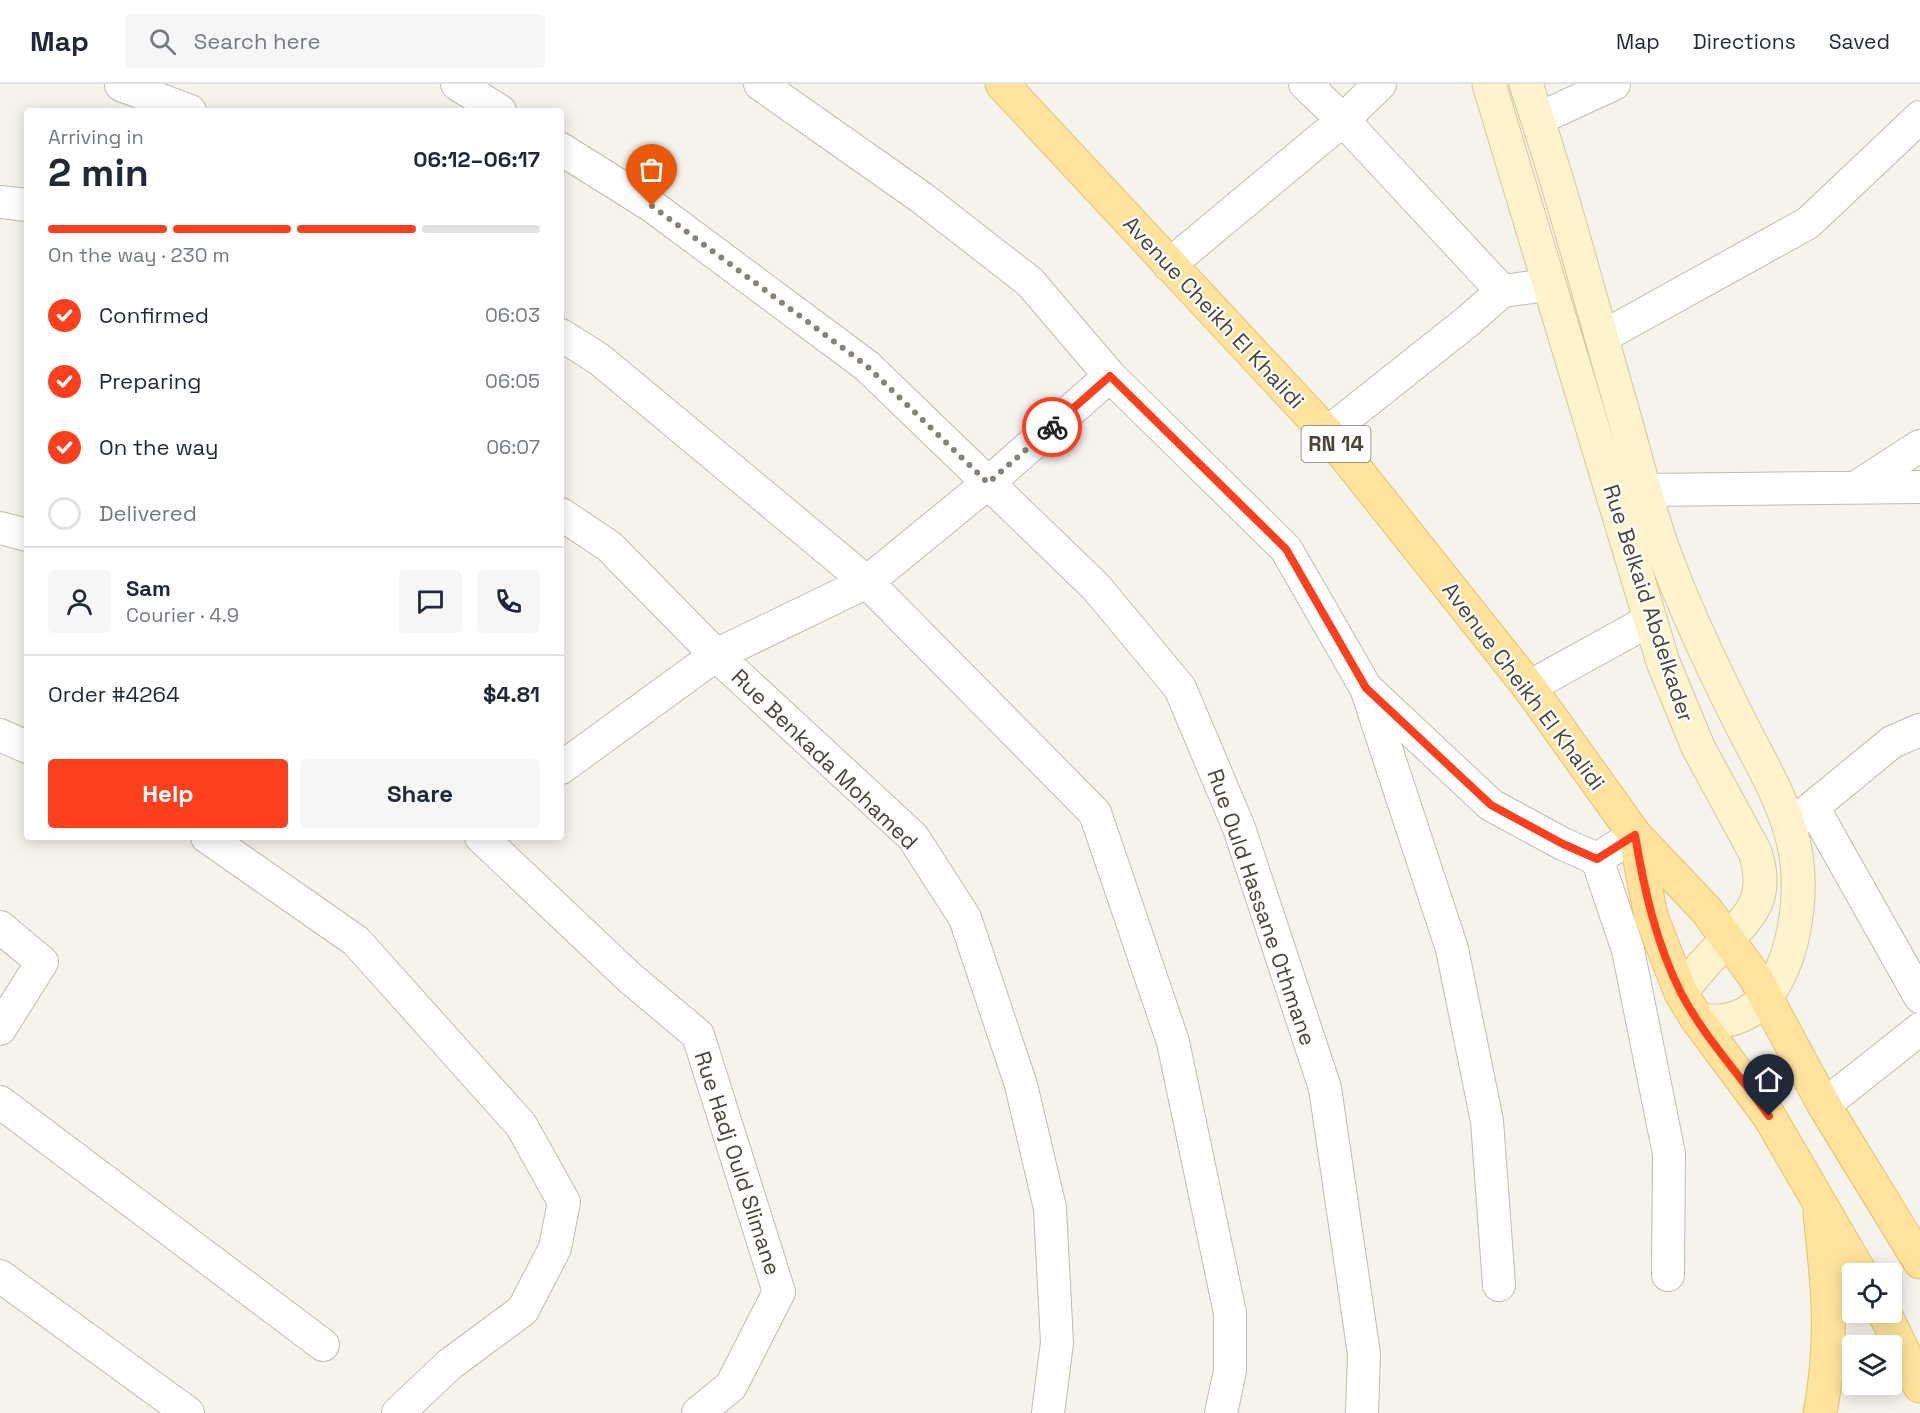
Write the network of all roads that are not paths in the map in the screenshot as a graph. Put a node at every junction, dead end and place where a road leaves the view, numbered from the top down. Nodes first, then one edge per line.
1 (121, 84) edge
2 (457, 84) edge
3 (760, 84) edge
4 (1002, 84) edge
5 (1305, 84) edge
6 (1380, 84) edge
7 (1489, 84) edge
8 (1526, 84) edge
9 (1614, 84) edge
10 (182, 108) edge
11 (495, 108) edge
12 (1920, 117) edge
13 (1538, 119) junction
14 (1343, 120) junction
15 (564, 151) edge
16 (0, 202) edge
17 (24, 205) edge
18 (1169, 265) junction
19 (1548, 285) junction
20 (1502, 291) junction
21 (564, 337) edge
22 (1602, 337) junction
23 (1110, 376) junction
24 (1327, 433) junction
25 (1920, 446) edge
26 (988, 483) junction
27 (1858, 486) junction
28 (1920, 487) edge
29 (1645, 490) junction
30 (564, 516) edge
31 (0, 528) edge
32 (24, 534) edge
33 (867, 582) junction
34 (1650, 620) junction
35 (716, 655) junction
36 (1529, 687) junction
37 (1366, 688) junction
38 (1920, 730) edge
39 (0, 735) edge
40 (24, 746) edge
41 (564, 766) edge
42 (1801, 817) junction
43 (1635, 835) junction
44 (211, 840) edge
45 (484, 840) edge
46 (1597, 859) junction
47 (0, 927) edge
48 (1728, 939) junction
49 (1767, 997) junction
50 (1920, 997) edge
51 (1689, 1006) junction
52 (0, 1029) edge
53 (1920, 1029) edge
54 (0, 1102) edge
55 (1824, 1105) junction
56 (1818, 1199) junction
57 (1920, 1262) edge
58 (1855, 1263) edge
59 (1668, 1275) dead end
60 (0, 1276) edge
61 (1499, 1285) dead end
62 (1889, 1323) edge
63 (322, 1345) dead end
64 (1920, 1386) edge
65 (188, 1413) edge
66 (398, 1413) edge
67 (698, 1413) edge
68 (1048, 1413) edge
69 (1221, 1413) edge
70 (1362, 1413) edge
71 (1821, 1413) edge

1 - 10 street
2 - 11 street
3 - 23 street
4 - 18 main road, Avenue Cheikh El Khalidi / RN 14
5 - 14 street
6 - 14 street
7 - 19 street, Rue Belkaid Abdelkader
8 - 13 street
9 - 13 street
12 - 22 street
13 - 22 street
14 - 18 street
14 - 20 street
15 - 26 street, Rue Ould Hassane Othmane
16 - 17 street
18 - 24 main road, Avenue Cheikh El Khalidi / RN 14
19 - 20 street
19 - 34 street, Rue Belkaid Abdelkader
20 - 24 street
21 - 33 street
22 - 29 street
23 - 26 street
23 - 37 street
24 - 36 main road, Avenue Cheikh El Khalidi / RN 14
25 - 27 street
26 - 33 street
26 - 70 street, Rue Ould Hassane Othmane
27 - 28 street
27 - 29 street
29 - 42 street
30 - 35 street, Rue Benkada Mohamed
31 - 32 street
33 - 35 street
33 - 69 street
34 - 36 street
34 - 48 street, Rue Belkaid Abdelkader
35 - 41 street
35 - 68 street, Rue Benkada Mohamed
36 - 43 main road, Avenue Cheikh El Khalidi / RN 14
37 - 46 street
37 - 61 street
38 - 42 street
39 - 40 street
42 - 49 street
42 - 50 street
43 - 46 street
43 - 48 main road, Avenue Cheikh El Khalidi / RN 14
43 - 51 main road, Avenue Cheikh El Khalidi / RN 14
44 - 66 street
45 - 67 street, Rue Hadj Ould Slimane
46 - 59 street
47 - 52 street
48 - 49 main road, Avenue Cheikh El Khalidi / RN 14
48 - 51 street, Rue Belkaid Abdelkader
49 - 51 street
49 - 55 main road, Avenue Cheikh El Khalidi / RN 14
51 - 56 main road, Avenue Cheikh El Khalidi / RN 14
53 - 55 street
54 - 63 street
55 - 57 main road, Avenue Cheikh El Khalidi / RN 14
56 - 58 main road, Avenue Cheikh El Khalidi / RN 14
56 - 71 main road
60 - 65 street
62 - 64 main road

